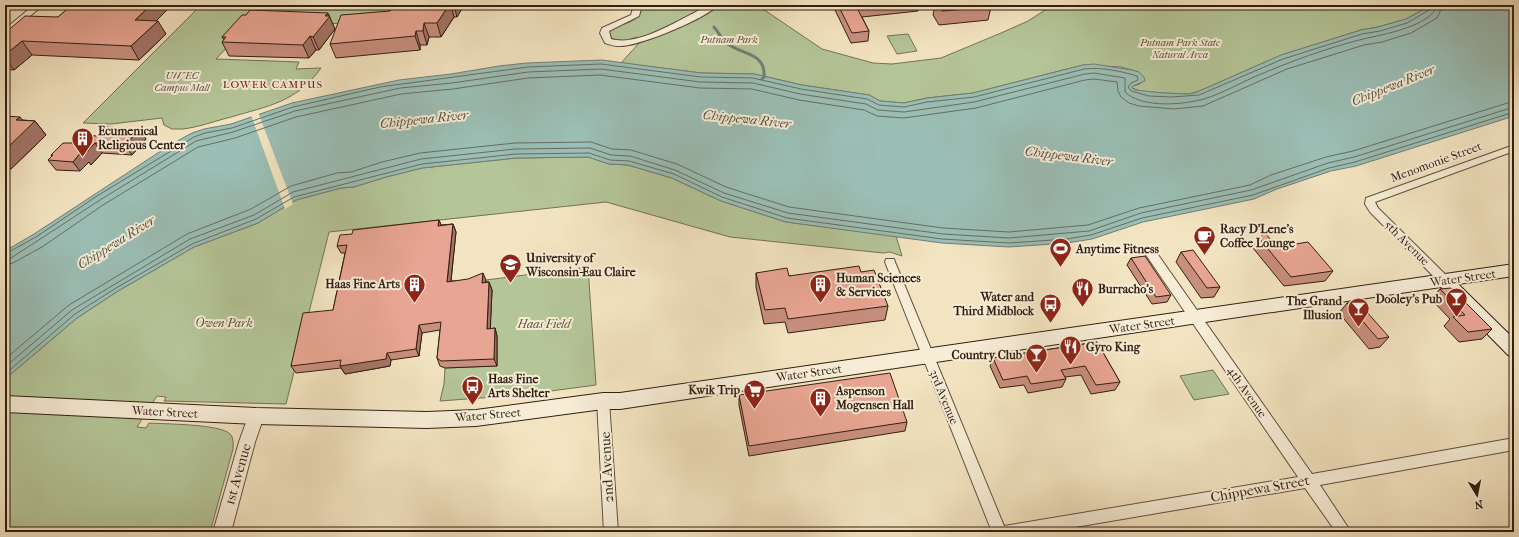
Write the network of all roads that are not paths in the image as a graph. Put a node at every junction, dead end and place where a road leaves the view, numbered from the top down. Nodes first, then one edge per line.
1 (39, 5) edge
2 (638, 5) edge
3 (714, 5) edge
4 (5, 33) edge
5 (1514, 148) edge
6 (1370, 204) joint
7 (1150, 252) dead end
8 (890, 262) dead end
9 (1514, 270) edge
10 (1446, 280) junction
11 (1195, 317) junction
12 (1514, 350) edge
13 (928, 356) junction
14 (603, 401) junction
15 (5, 404) edge
16 (256, 416) junction
17 (1514, 444) edge
18 (1309, 481) junction
19 (222, 532) edge
20 (611, 532) edge
21 (999, 532) edge
22 (1006, 532) edge
23 (1344, 532) edge

1 - 4 street
2 - 3 street
5 - 6 street, Menomonie Street
6 - 10 street, 5th Avenue
7 - 11 street, 4th Avenue
8 - 13 street, 3rd Avenue
9 - 10 main road, Water Street
10 - 11 main road, Water Street
10 - 12 main road, 5th Avenue
11 - 13 main road, Water Street
11 - 18 street, 4th Avenue
13 - 14 main road, Water Street
13 - 21 street, 3rd Avenue
14 - 16 main road, Water Street
14 - 20 street, 2nd Avenue
15 - 16 main road, Water Street
16 - 19 street, 1st Avenue
17 - 18 street, Chippewa Street
18 - 22 street, Chippewa Street
18 - 23 street, 4th Avenue

